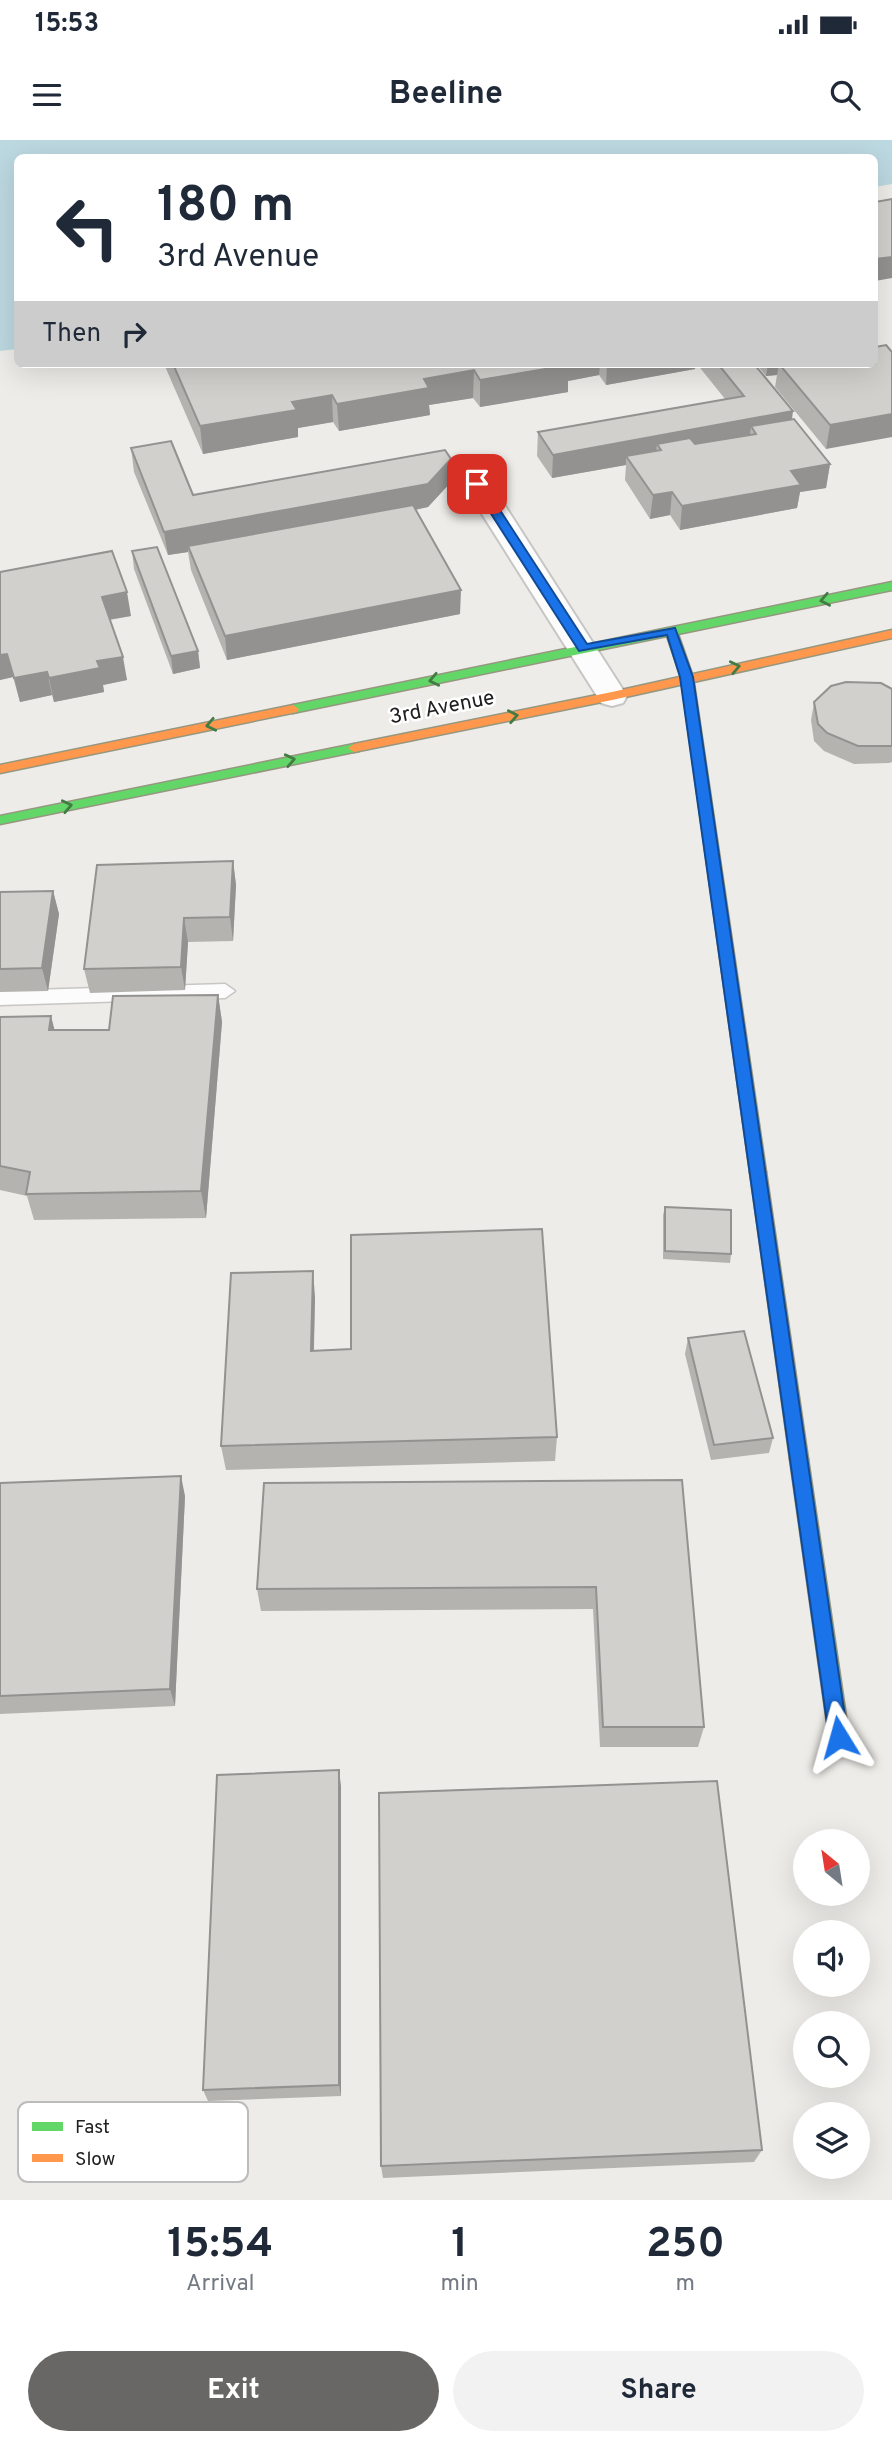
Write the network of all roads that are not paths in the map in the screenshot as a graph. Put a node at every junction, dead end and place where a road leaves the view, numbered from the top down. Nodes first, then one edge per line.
1 (477, 484) dead end
2 (892, 586) edge
3 (671, 630) junction
4 (892, 634) edge
5 (583, 649) junction
6 (687, 677) junction
7 (612, 696) junction
8 (0, 769) edge
9 (0, 820) edge
10 (225, 990) dead end
11 (0, 998) edge
12 (839, 1737) dead end

1 - 5 street
2 -> 3 street, 3rd Avenue
3 - 5 street, 3rd Avenue
3 - 6 street
6 -> 4 street, 3rd Avenue
5 - 7 street
5 -> 8 street, 3rd Avenue
6 - 7 street, 3rd Avenue
6 - 12 street
9 -> 7 street, 3rd Avenue
10 - 11 lane

